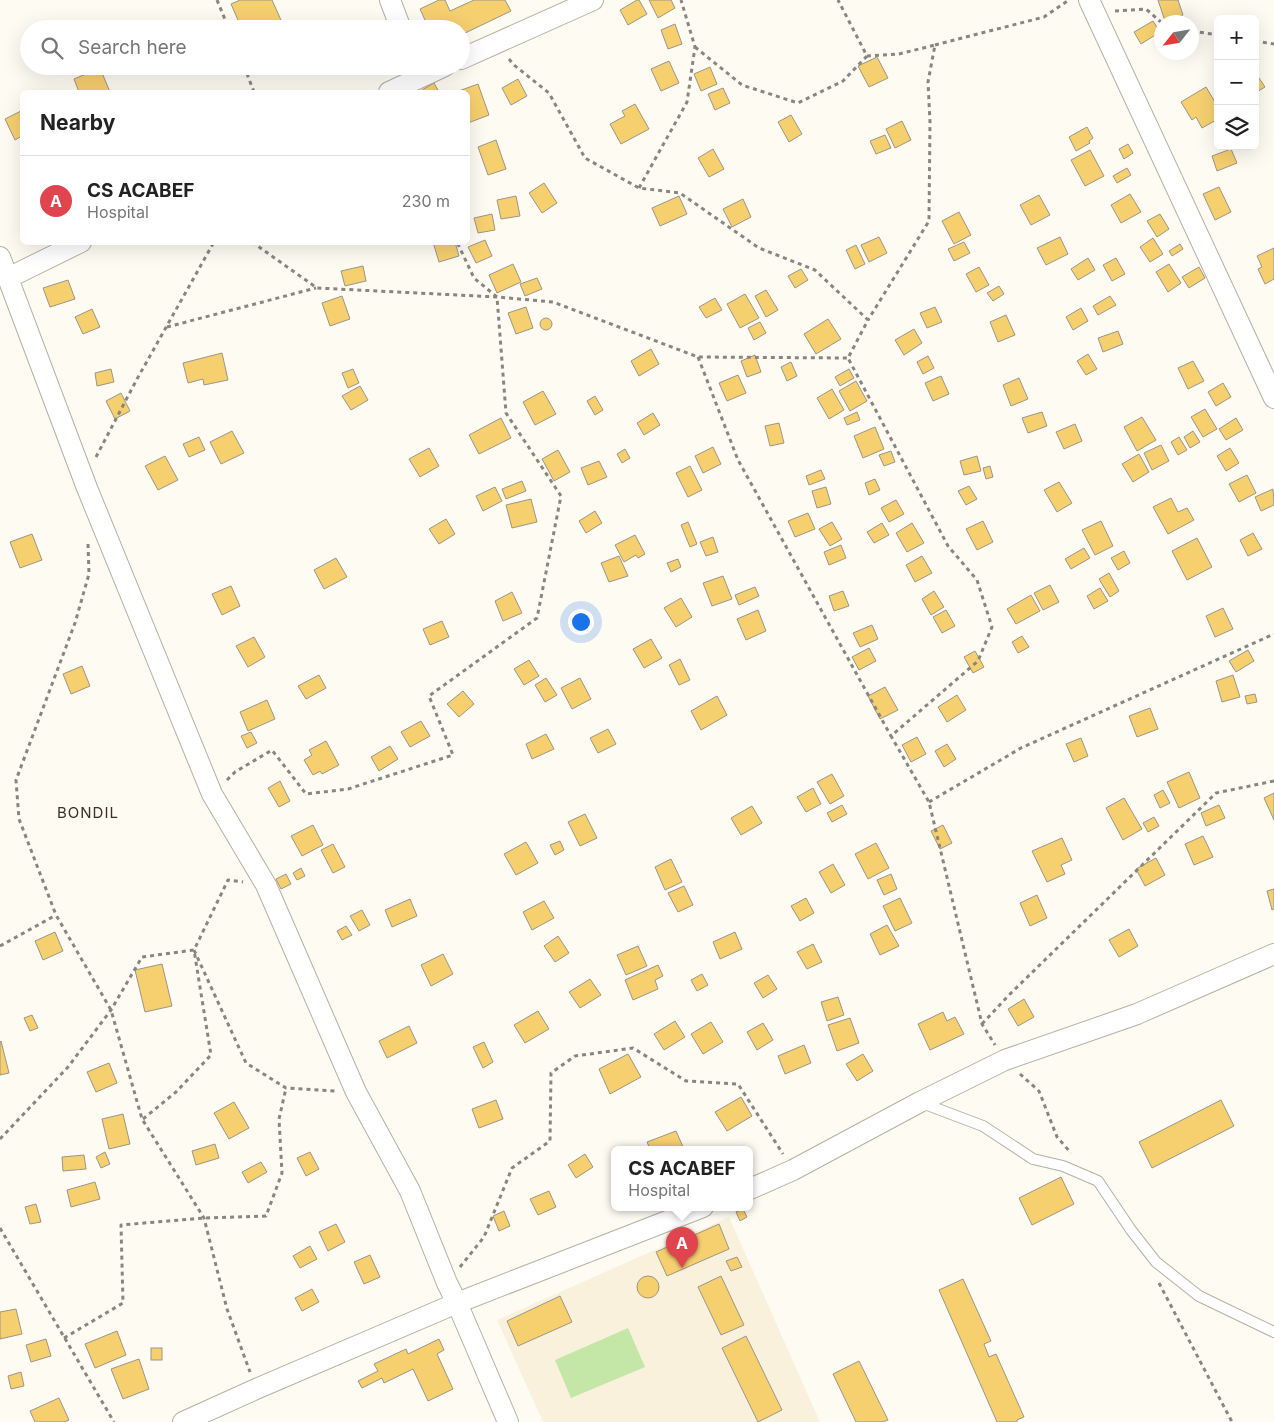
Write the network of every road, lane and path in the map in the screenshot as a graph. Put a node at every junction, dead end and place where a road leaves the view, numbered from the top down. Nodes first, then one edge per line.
1 (217, 0) edge
2 (390, 0) edge
3 (593, 0) edge
4 (681, 0) edge
5 (838, 0) edge
6 (1069, 0) edge
7 (1092, 6) edge
8 (1154, 16) edge
9 (225, 20) edge
10 (398, 20) edge
11 (1199, 32) edge
12 (1214, 34) edge
13 (1259, 42) edge
14 (496, 43) junction
15 (1274, 44) edge
16 (935, 45) junction
17 (695, 47) junction
18 (470, 55) edge
19 (867, 56) junction
20 (247, 75) edge
21 (413, 75) edge
22 (253, 90) edge
23 (392, 90) edge
24 (639, 188) junction
25 (75, 245) edge
26 (212, 245) edge
27 (256, 245) edge
28 (458, 245) edge
29 (0, 257) edge
30 (8, 278) junction
31 (316, 288) junction
32 (497, 297) junction
33 (868, 320) junction
34 (167, 327) junction
35 (698, 357) junction
36 (848, 358) junction
37 (1274, 398) edge
38 (87, 488) junction
39 (88, 536) dead end
40 (1274, 634) edge
41 (891, 736) junction
42 (1274, 782) edge
43 (212, 794) junction
44 (929, 802) junction
45 (266, 885) junction
46 (56, 915) junction
47 (0, 946) edge
48 (194, 950) junction
49 (1274, 954) edge
50 (111, 1010) junction
51 (982, 1024) junction
52 (1005, 1060) junction
53 (286, 1088) junction
54 (356, 1092) junction
55 (920, 1102) junction
56 (142, 1119) junction
57 (0, 1139) edge
58 (1077, 1159) dead end
59 (793, 1170) junction
60 (753, 1187) edge
61 (693, 1211) edge
62 (204, 1218) junction
63 (0, 1228) edge
64 (1158, 1282) dead end
65 (447, 1283) junction
66 (457, 1303) junction
67 (1274, 1332) edge
68 (64, 1338) junction
69 (256, 1389) junction
70 (114, 1422) edge
71 (183, 1422) edge
72 (508, 1422) edge
73 (1232, 1422) edge

1 - 9 path
2 - 10 street
3 - 14 street
4 - 17 path
5 - 19 path
6 - 16 path
7 - 8 path
7 - 37 street
11 - 12 path
13 - 15 path
14 - 18 street
14 - 24 path
16 - 19 path
16 - 33 path
17 - 19 path
17 - 24 path
20 - 22 path
21 - 23 street
24 - 33 path
25 - 30 street
26 - 34 path
27 - 31 path
28 - 32 path
29 - 30 street
30 - 38 street
31 - 32 path
31 - 34 path
32 - 35 path
32 - 43 path
33 - 36 path
34 - 38 path
35 - 36 path
35 - 41 path
36 - 41 path
38 - 43 street
39 - 46 path
40 - 44 path
41 - 44 path
42 - 51 path
43 - 45 street
44 - 51 path
45 - 48 path
45 - 54 street
46 - 47 path
46 - 50 path
48 - 50 path
48 - 53 path
48 - 56 path
49 - 52 street
50 - 56 path
50 - 57 path
51 - 52 path
52 - 55 street
52 - 58 path
53 - 54 path
53 - 62 path
54 - 65 street
55 - 59 street
55 - 67 lane
56 - 62 path
59 - 60 street
59 - 65 path
61 - 66 street
62 - 68 path
62 - 69 path
63 - 68 path
64 - 73 path
65 - 66 street
66 - 69 street
66 - 72 street
68 - 70 path
69 - 71 street

